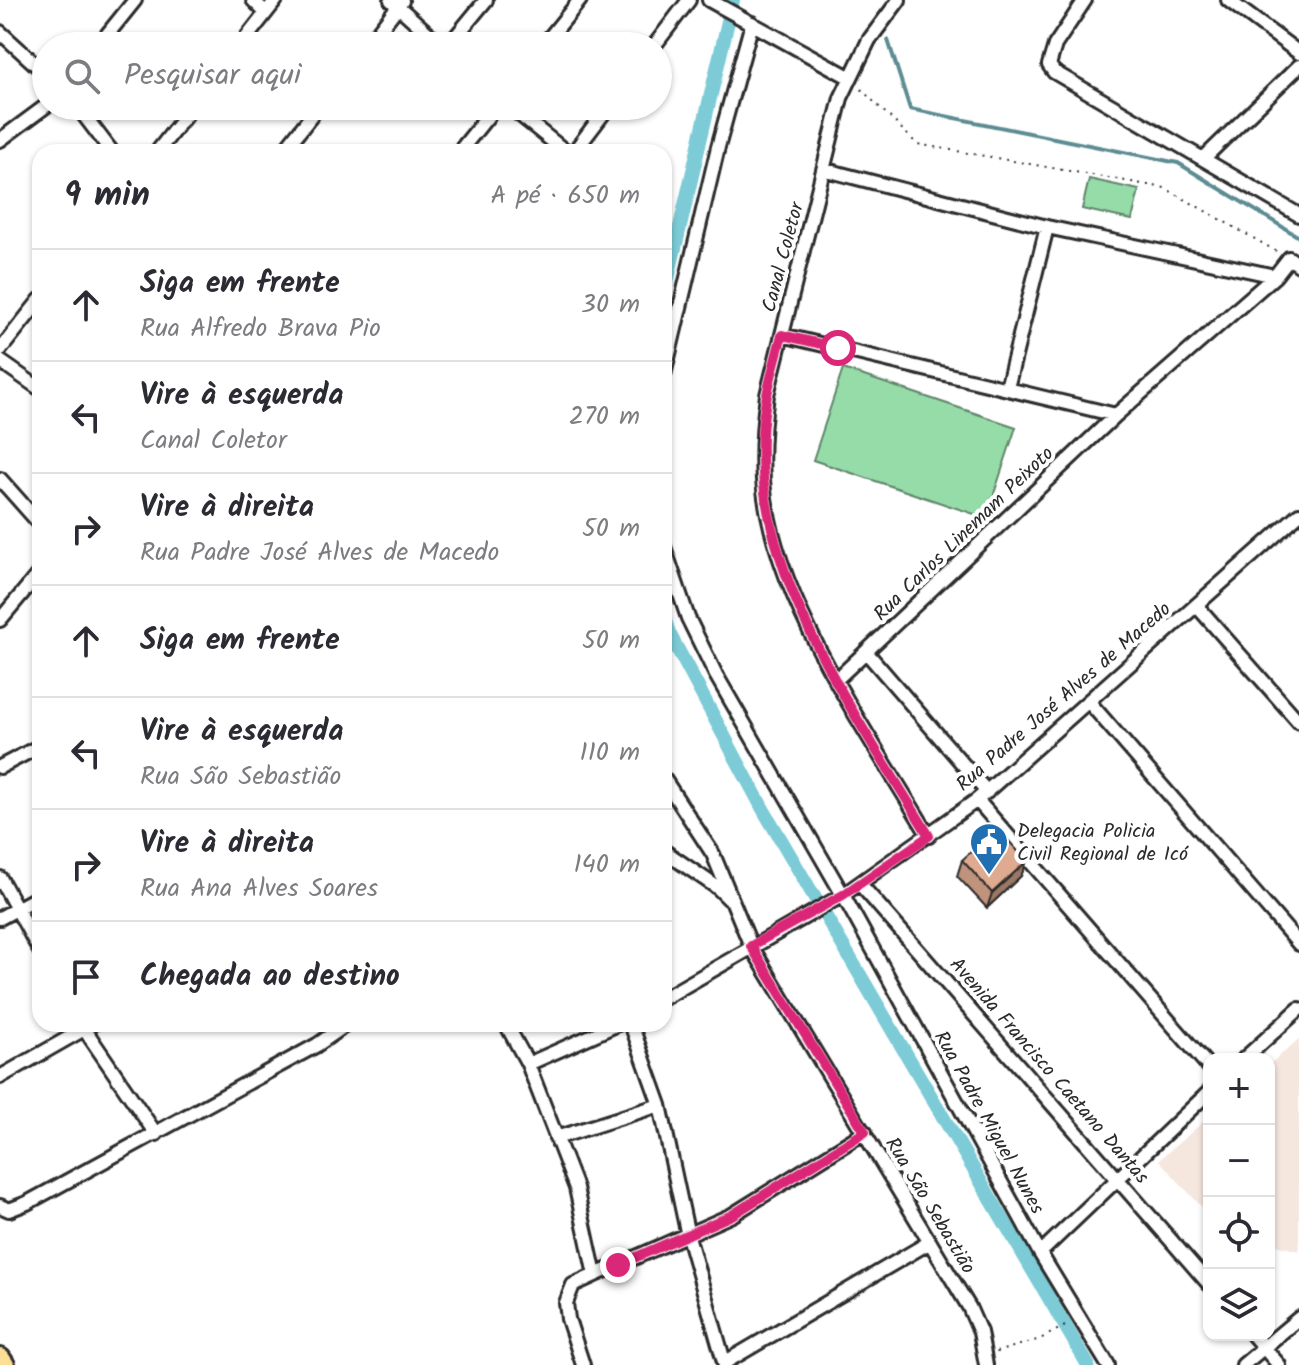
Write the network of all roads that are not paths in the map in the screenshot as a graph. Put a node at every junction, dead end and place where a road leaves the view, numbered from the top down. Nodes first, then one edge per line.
1 (135, 0) edge
2 (253, 0) edge
3 (276, 0) edge
4 (486, 0) edge
5 (580, 0) edge
6 (689, 0) edge
7 (899, 0) edge
8 (1085, 0) edge
9 (1228, 0) edge
10 (711, 1) edge
11 (397, 2) edge
12 (266, 13) junction
13 (747, 20) junction
14 (0, 32) edge
15 (109, 32) edge
16 (251, 32) edge
17 (377, 32) edge
18 (430, 32) edge
19 (457, 32) edge
20 (554, 32) edge
21 (665, 32) edge
22 (1299, 53) edge
23 (32, 61) edge
24 (1299, 66) edge
25 (849, 77) junction
26 (32, 116) edge
27 (88, 120) edge
28 (182, 120) edge
29 (308, 120) edge
30 (485, 120) edge
31 (526, 120) edge
32 (598, 120) edge
33 (0, 140) edge
34 (106, 144) edge
35 (163, 144) edge
36 (289, 144) edge
37 (465, 144) edge
38 (556, 144) edge
39 (580, 144) edge
40 (1204, 158) junction
41 (826, 170) junction
42 (1299, 215) edge
43 (1047, 227) junction
44 (1294, 261) edge
45 (1275, 276) junction
46 (32, 310) edge
47 (782, 335) junction
48 (672, 341) edge
49 (0, 350) edge
50 (0, 361) edge
51 (32, 383) edge
52 (1007, 388) junction
53 (1116, 415) junction
54 (0, 479) edge
55 (1299, 514) edge
56 (32, 515) edge
57 (672, 571) edge
58 (32, 582) edge
59 (1197, 606) junction
60 (0, 620) edge
61 (867, 653) junction
62 (837, 679) junction
63 (1089, 702) junction
64 (1299, 722) edge
65 (32, 750) edge
66 (0, 767) edge
67 (672, 791) edge
68 (982, 796) junction
69 (929, 836) junction
70 (672, 856) edge
71 (0, 878) edge
72 (860, 884) junction
73 (837, 898) junction
74 (32, 900) edge
75 (734, 904) junction
76 (16, 909) junction
77 (0, 918) edge
78 (32, 937) edge
79 (1299, 944) edge
80 (751, 946) junction
81 (672, 993) edge
82 (1299, 1009) edge
83 (76, 1032) edge
84 (90, 1032) edge
85 (336, 1032) edge
86 (510, 1032) edge
87 (600, 1032) edge
88 (634, 1032) edge
89 (1251, 1053) edge
90 (1203, 1060) edge
91 (528, 1064) junction
92 (0, 1077) edge
93 (1203, 1098) edge
94 (660, 1105) junction
95 (865, 1132) junction
96 (156, 1134) junction
97 (556, 1138) junction
98 (1118, 1178) junction
99 (0, 1206) edge
100 (688, 1236) junction
101 (930, 1242) junction
102 (1040, 1253) junction
103 (595, 1275) junction
104 (1203, 1277) edge
105 (1299, 1318) edge
106 (1258, 1341) edge
107 (1264, 1347) junction
108 (0, 1359) edge
109 (987, 1360) edge
110 (724, 1364) edge
111 (4, 1365) edge
112 (583, 1365) edge
113 (1108, 1365) edge
114 (1243, 1365) edge
115 (1279, 1365) edge

1 - 15 street
2 - 12 street
3 - 12 street
4 - 19 street
5 - 20 street
6 - 21 street
7 - 25 street, Canal Coletor
8 - 40 street
9 - 22 street
10 - 13 street
11 - 17 street
11 - 18 street
12 - 16 street
13 - 25 street
13 - 48 street
14 - 23 street
24 - 40 street
25 - 41 street, Canal Coletor
26 - 33 street
27 - 34 street
28 - 35 street
29 - 36 street
30 - 37 street
31 - 38 street
32 - 39 street
40 - 42 street
41 - 43 street
41 - 47 street, Canal Coletor
43 - 45 street
43 - 52 street
44 - 45 street, Rua Carlos Linemam Peixoto
45 - 53 street, Rua Carlos Linemam Peixoto
46 - 49 street
47 - 52 street
47 - 62 street, Canal Coletor
50 - 51 street
52 - 53 street
53 - 61 street, Rua Carlos Linemam Peixoto
54 - 56 street
55 - 59 street, Rua Padre José Alves de Macedo
57 - 73 street, Rua Padre Miguel Nunes
58 - 60 street
59 - 63 street, Rua Padre José Alves de Macedo
59 - 64 street
61 - 62 street, Rua Carlos Linemam Peixoto
61 - 68 street
62 - 69 street, Canal Coletor
63 - 68 street, Rua Padre José Alves de Macedo
63 - 79 street
65 - 66 street
67 - 75 street, Rua São Sebastião
68 - 69 street, Rua Padre José Alves de Macedo
68 - 90 street
69 - 72 street, Rua Padre José Alves de Macedo
70 - 75 street
71 - 76 street
72 - 73 street, Rua Padre José Alves de Macedo
72 - 98 street, Avenida Francisco Caetano Dantas
73 - 80 street, Rua Padre José Alves de Macedo
73 - 102 street, Rua Padre Miguel Nunes
74 - 76 street
75 - 80 street, Rua São Sebastião
76 - 77 street
76 - 78 street
80 - 81 street, Rua Padre José Alves de Macedo
80 - 95 street, Rua São Sebastião
82 - 89 street
83 - 92 street
84 - 96 street
85 - 96 street
86 - 91 street
87 - 91 street
88 - 94 street
91 - 97 street
93 - 98 street
94 - 97 street
94 - 100 street
95 - 100 street
95 - 101 street, Rua São Sebastião
96 - 99 street
97 - 103 street
98 - 102 street
98 - 104 street, Avenida Francisco Caetano Dantas
100 - 103 street
100 - 110 street
101 - 109 street, Rua São Sebastião
101 - 110 street
102 - 113 street, Rua Padre Miguel Nunes
103 - 112 street
105 - 107 street
106 - 107 street
107 - 114 street
107 - 115 street
108 - 111 highway

